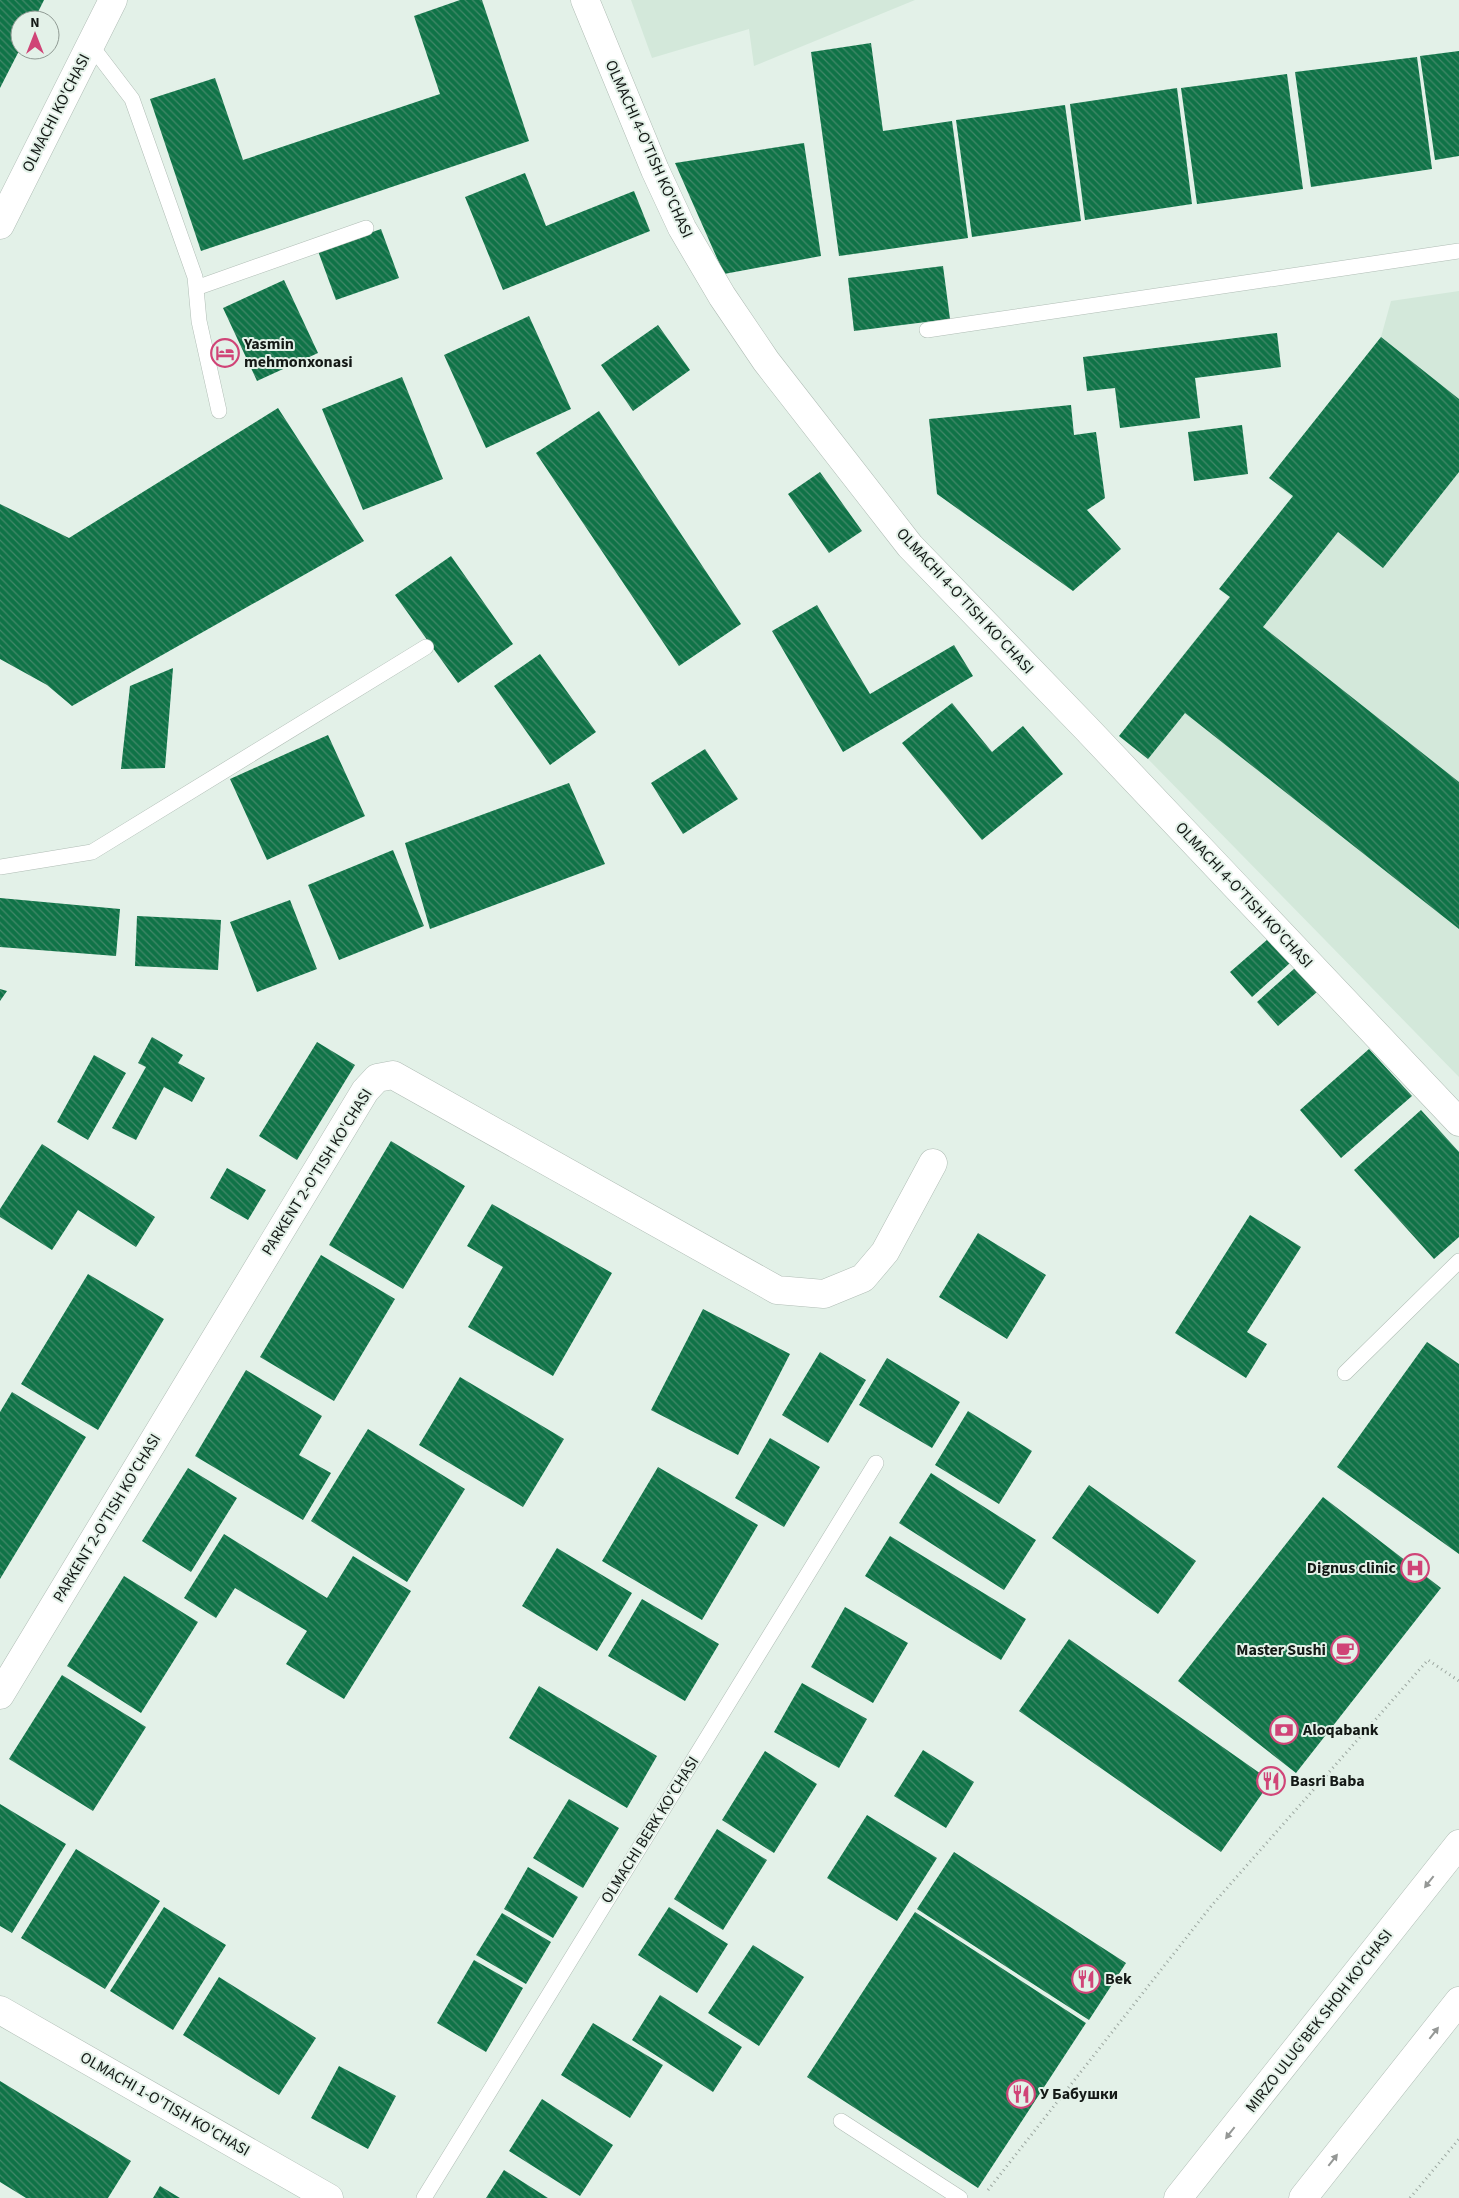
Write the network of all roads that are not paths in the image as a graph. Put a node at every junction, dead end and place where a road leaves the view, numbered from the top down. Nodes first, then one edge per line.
1 (113, 0) edge
2 (585, 0) edge
3 (90, 44) junction
4 (0, 225) edge
5 (366, 228) dead end
6 (1459, 251) edge
7 (196, 288) junction
8 (927, 330) dead end
9 (219, 412) dead end
10 (426, 648) dead end
11 (0, 867) edge
12 (1459, 1122) edge
13 (933, 1163) dead end
14 (1459, 1261) edge
15 (1346, 1373) dead end
16 (876, 1463) dead end
17 (0, 1695) edge
18 (1459, 1844) edge
19 (1459, 2001) edge
20 (0, 2010) edge
21 (841, 2120) dead end
22 (329, 2198) edge
23 (424, 2198) edge
24 (960, 2198) edge
25 (1178, 2198) edge
26 (1303, 2198) edge

1 - 3 street, OLMACHI KO'CHASI
2 - 12 street, OLMACHI 4-O'TISH KO'CHASI
3 - 4 street, OLMACHI KO'CHASI
3 - 7 lane
5 - 7 lane
6 - 8 lane
7 - 9 lane
10 - 11 lane
13 - 17 street, PARKENT 2-O'TISH KO'CHASI
14 - 15 lane
16 - 23 lane, OLMACHI BERK KO'CHASI
18 -> 25 street, MIRZO ULUG'BEK SHOH KO'CHASI
26 -> 19 street
20 - 22 street, OLMACHI 1-O'TISH KO'CHASI
21 - 24 lane

